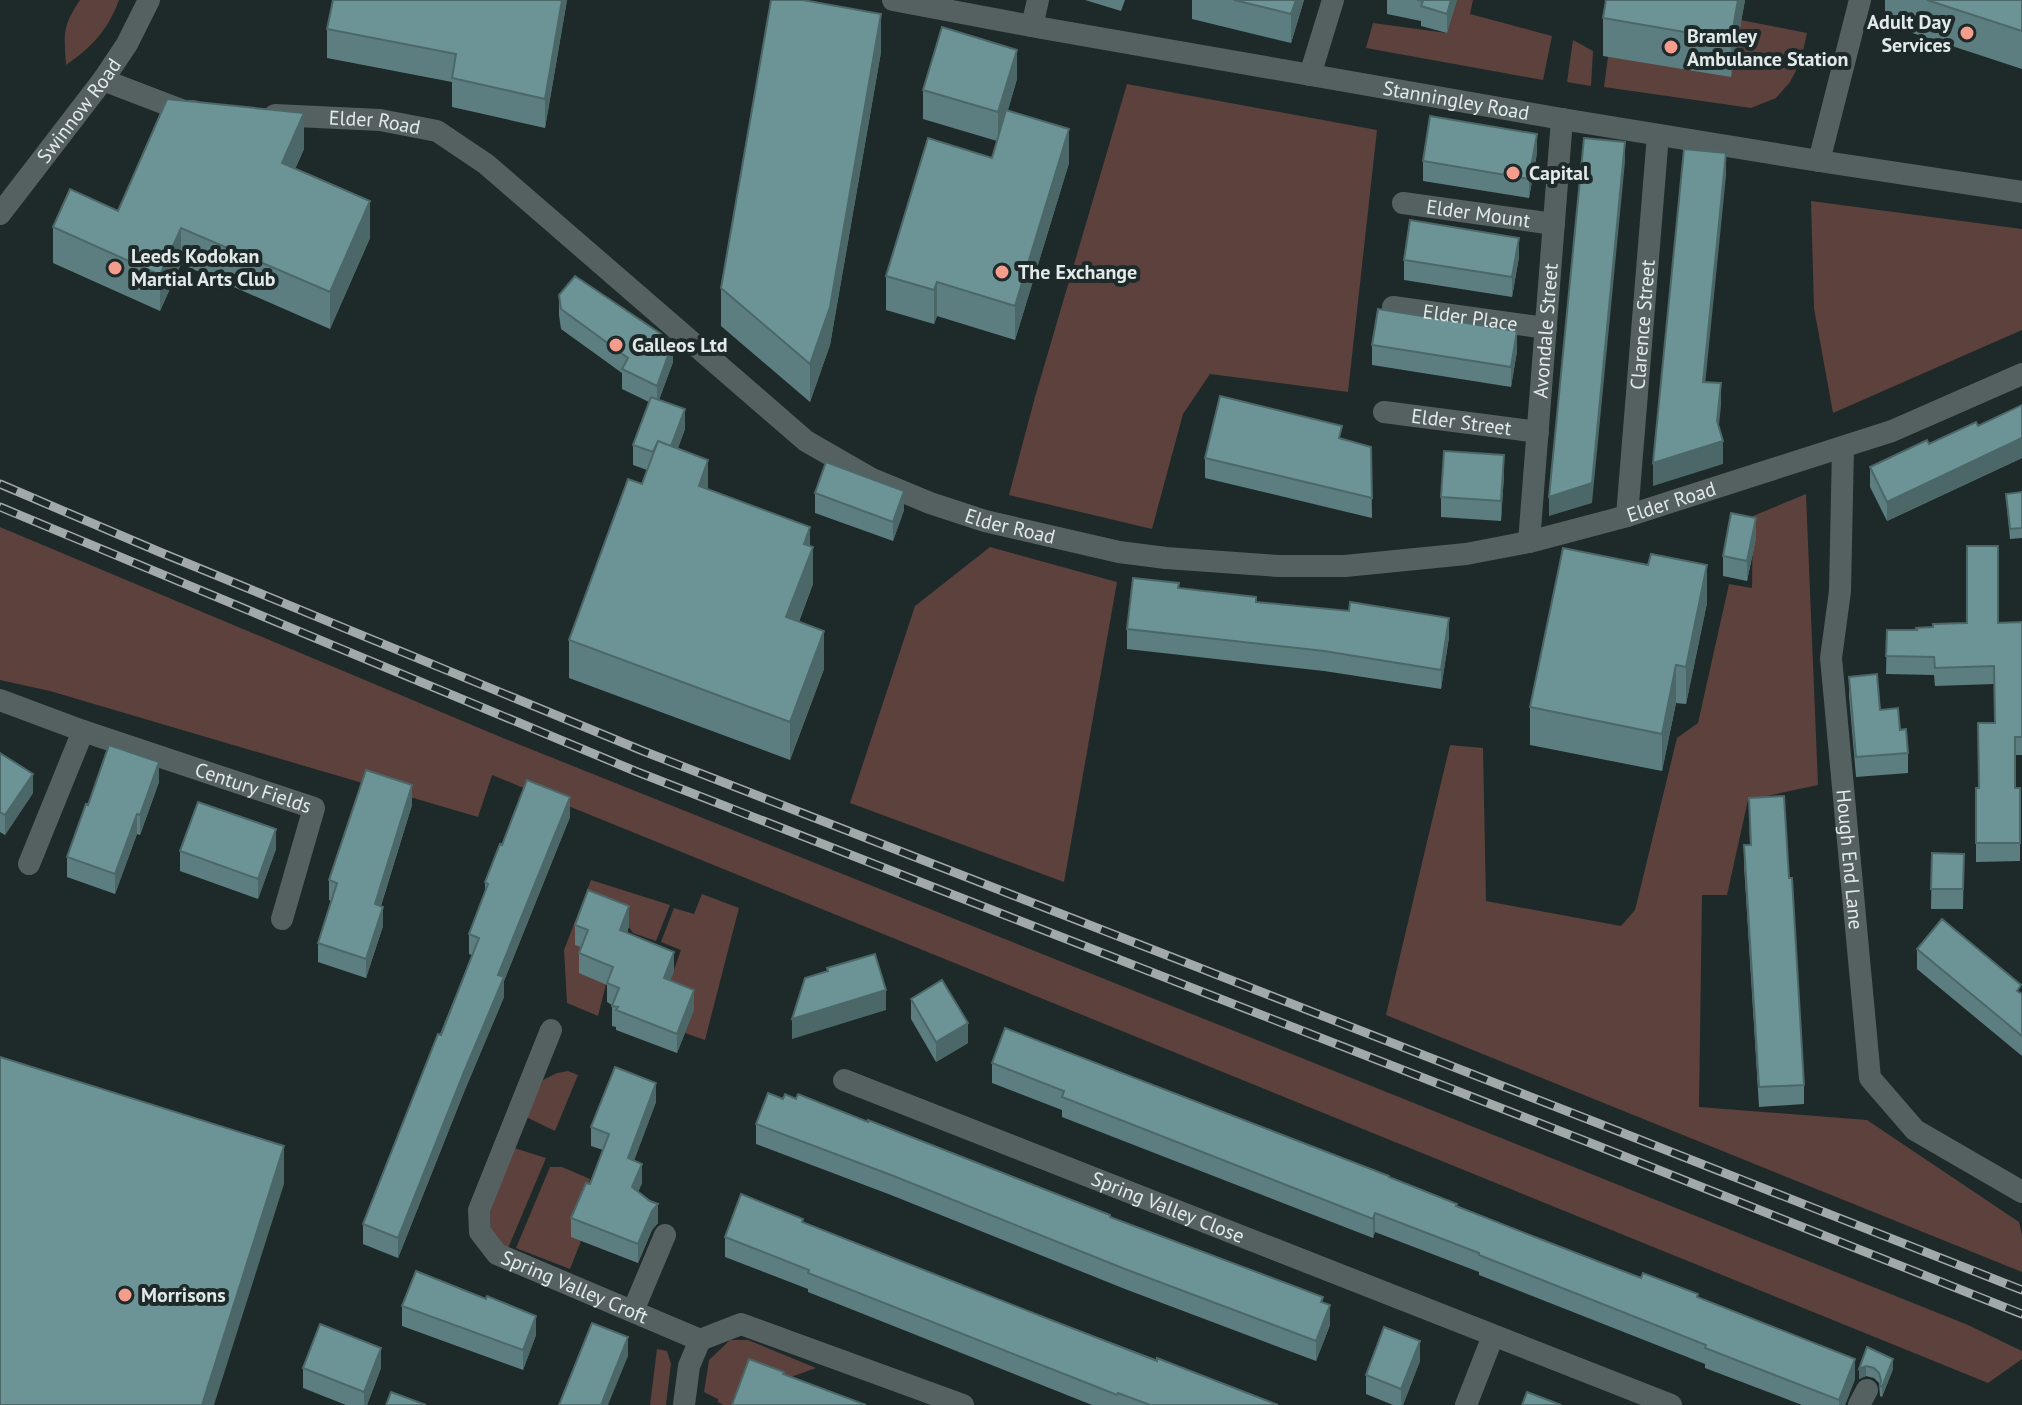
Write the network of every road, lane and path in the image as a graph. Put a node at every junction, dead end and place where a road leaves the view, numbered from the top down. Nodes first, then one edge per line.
1 (149, 0) edge
2 (893, 0) edge
3 (1038, 0) edge
4 (1333, 0) edge
5 (1860, 0) edge
6 (1032, 26) junction
7 (1310, 75) junction
8 (103, 80) junction
9 (210, 112) edge
10 (248, 114) edge
11 (1562, 119) junction
12 (1658, 135) junction
13 (1819, 161) junction
14 (2022, 192) edge
15 (1403, 203) dead end
16 (0, 214) edge
17 (1554, 224) junction
18 (1393, 307) dead end
19 (1546, 328) junction
20 (2022, 374) edge
21 (1384, 412) dead end
22 (1538, 432) junction
23 (1843, 447) junction
24 (1627, 516) junction
25 (1529, 542) junction
26 (0, 700) edge
27 (83, 731) junction
28 (29, 864) dead end
29 (282, 919) dead end
30 (551, 1030) dead end
31 (844, 1080) dead end
32 (2022, 1192) edge
33 (665, 1235) dead end
34 (633, 1311) junction
35 (1493, 1336) junction
36 (700, 1340) junction
37 (684, 1405) edge
38 (963, 1405) edge
39 (1466, 1405) edge
40 (1671, 1405) edge

1 - 8 street, Swinnow Road
2 - 6 street, Stanningley Road
3 - 6 street
4 - 7 street
5 - 13 street
6 - 7 street, Stanningley Road
7 - 11 street, Stanningley Road
8 - 9 street
8 - 16 street, Swinnow Road
10 - 25 street, Elder Road
11 - 12 street, Stanningley Road
11 - 17 street, Avondale Street
12 - 13 street, Stanningley Road
12 - 24 street, Clarence Street
13 - 14 street, Stanningley Road
15 - 17 street, Elder Mount
17 - 19 street, Avondale Street
18 - 19 street, Elder Place
19 - 22 street, Avondale Street
20 - 23 street, Elder Road
21 - 22 street, Elder Street
22 - 25 street, Avondale Street
23 - 24 street, Elder Road
23 - 32 street, Hough End Lane
24 - 25 street, Elder Road
26 - 27 street, Century Fields
27 - 28 street
27 - 29 street, Century Fields
30 - 34 street, Spring Valley Croft
31 - 35 street, Spring Valley Close
33 - 34 street
34 - 36 street, Spring Valley Croft
35 - 39 street
35 - 40 street, Spring Valley Close
36 - 37 street
36 - 38 street

